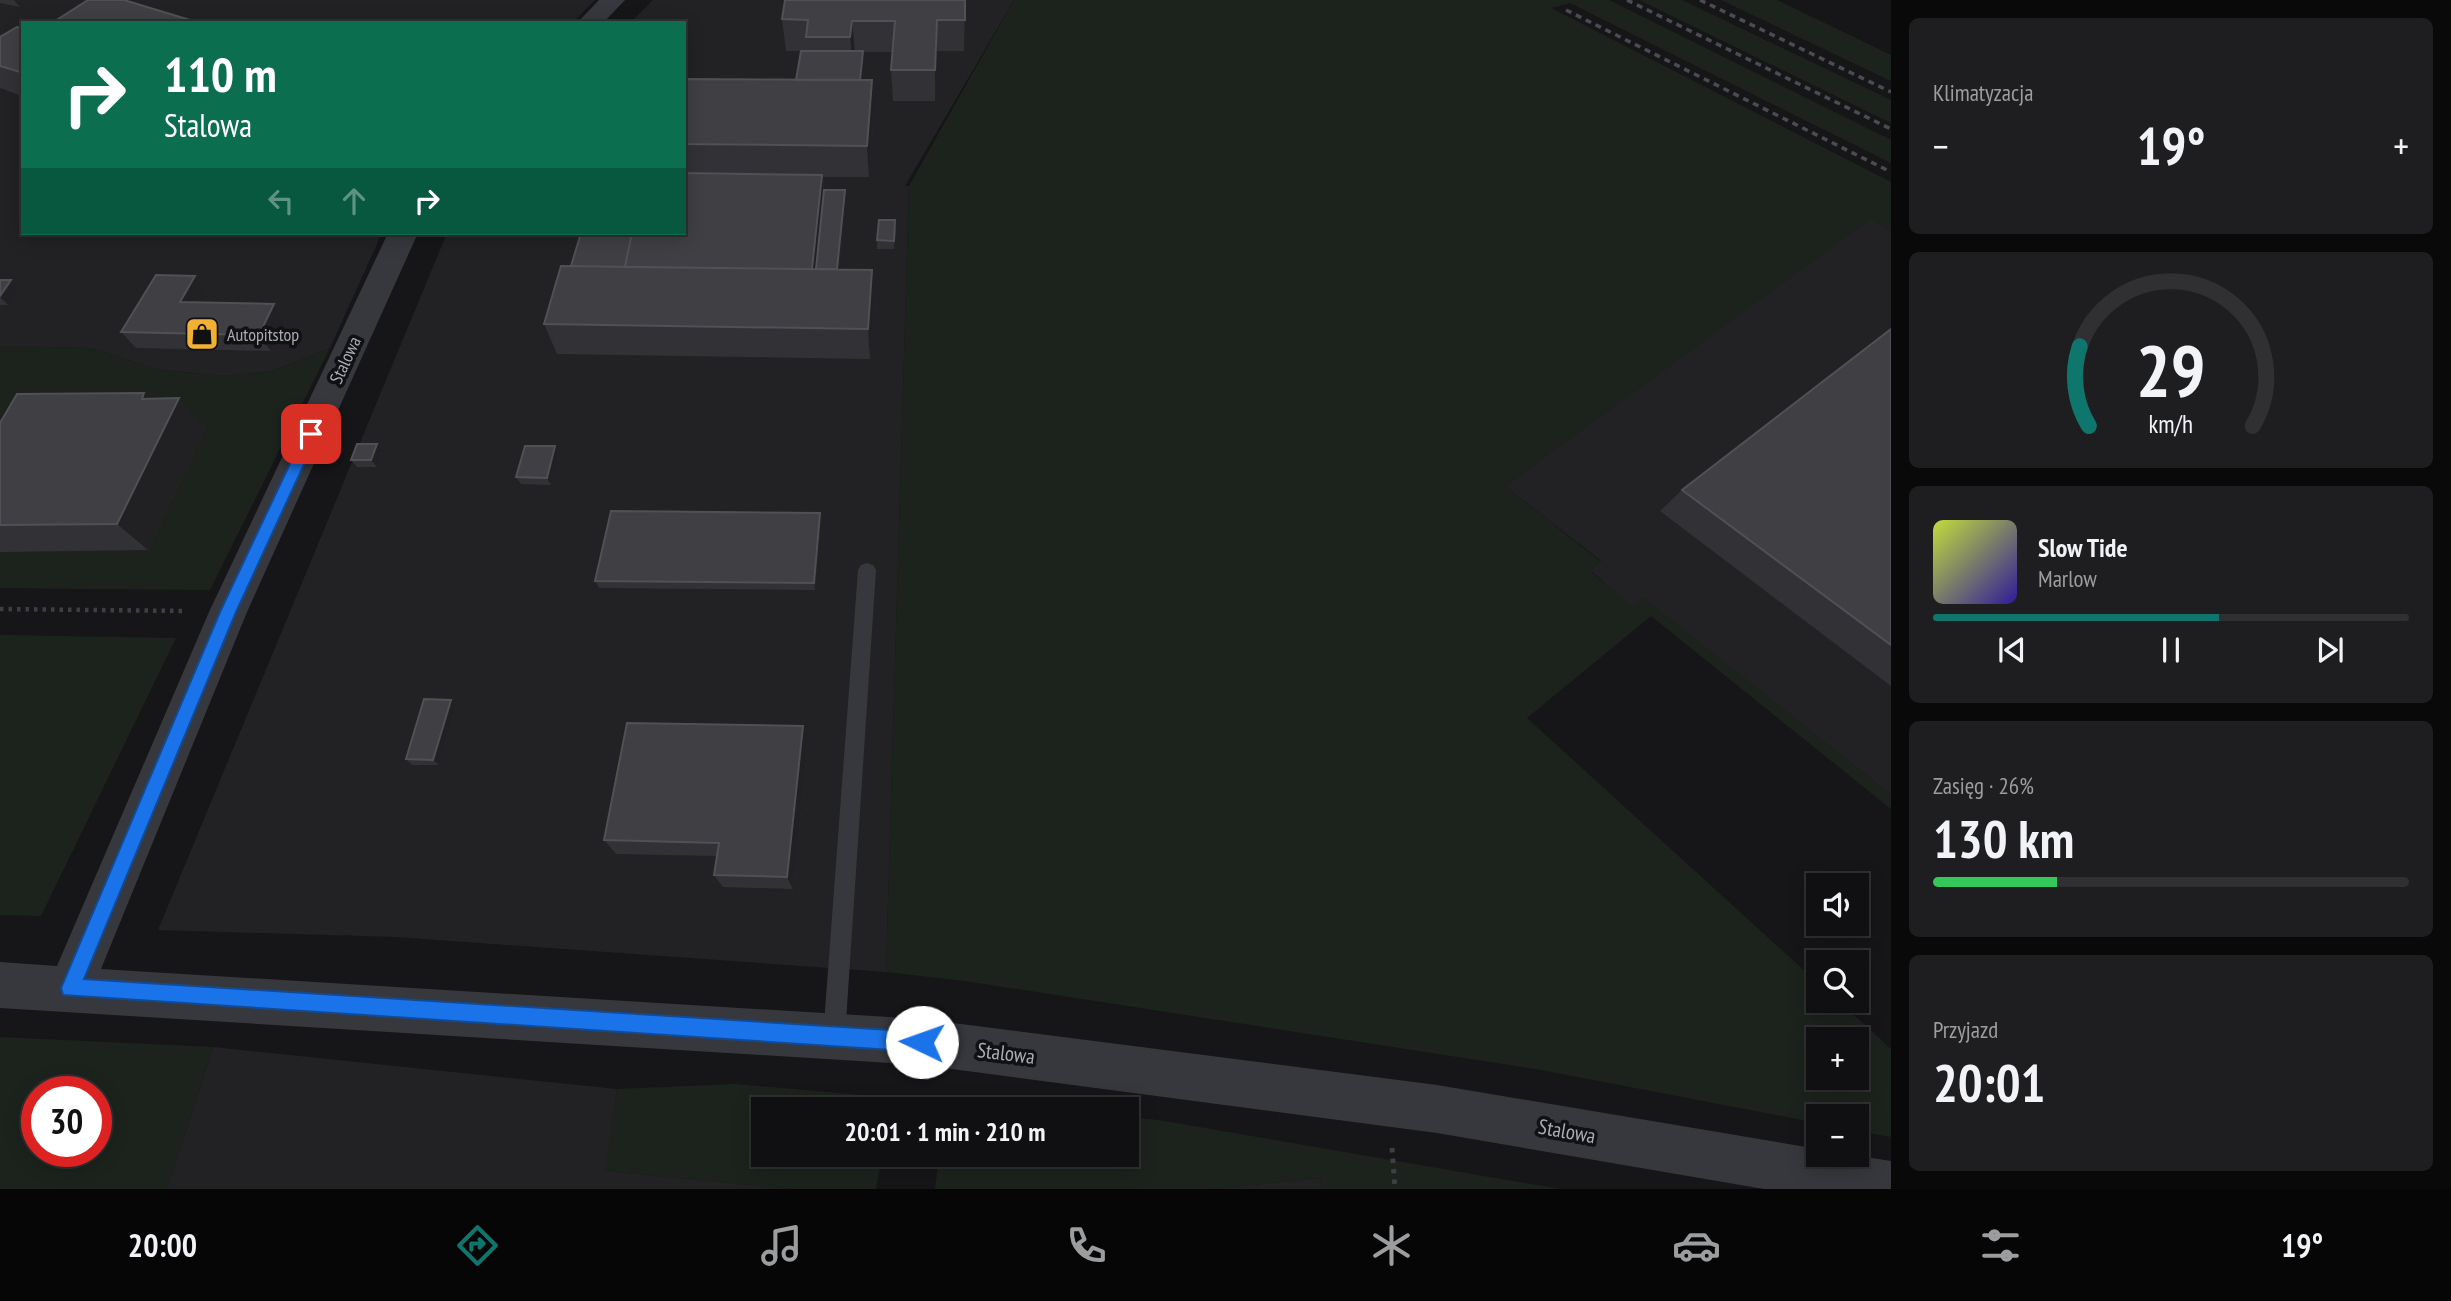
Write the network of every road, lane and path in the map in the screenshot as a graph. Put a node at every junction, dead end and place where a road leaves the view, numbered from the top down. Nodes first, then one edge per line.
1 (613, 0) edge
2 (591, 21) edge
3 (402, 235) edge
4 (867, 570) dead end
5 (0, 609) edge
6 (228, 612) junction
7 (0, 985) edge
8 (70, 988) junction
9 (834, 1037) junction
10 (1891, 1186) edge

1 - 2 street
3 - 6 street, Stalowa
4 - 9 lane
5 - 6 path
6 - 8 street, Stalowa
7 - 8 street, Stalowa
8 - 9 street, Stalowa
9 - 10 street, Stalowa

